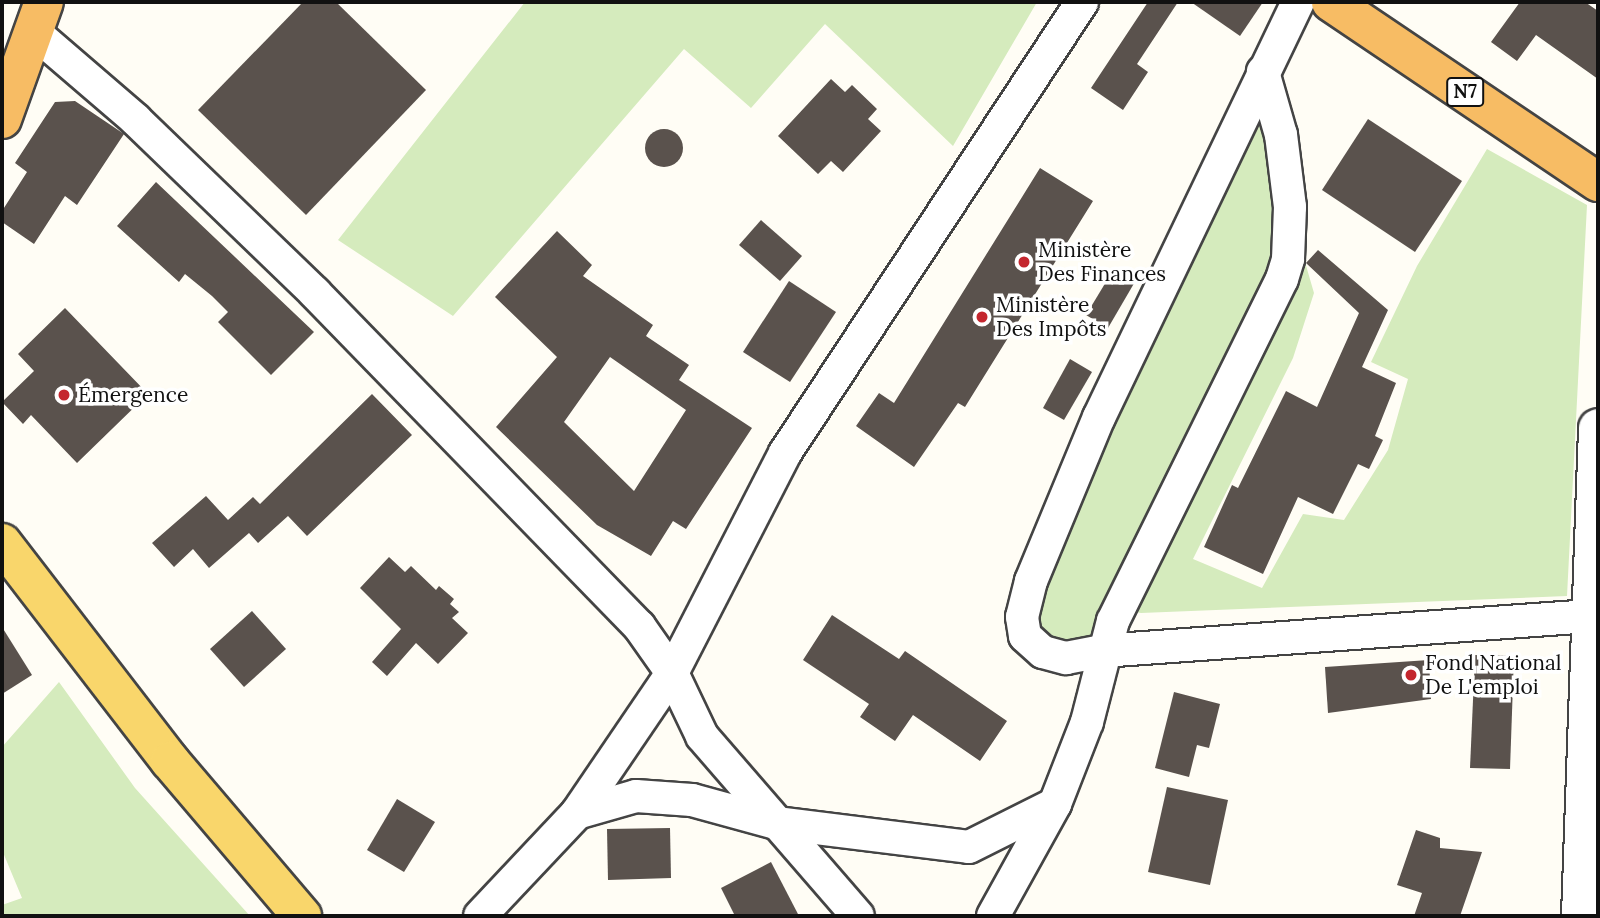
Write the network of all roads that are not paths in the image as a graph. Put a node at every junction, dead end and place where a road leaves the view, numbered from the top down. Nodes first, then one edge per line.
1 (1083, 2) edge
2 (1298, 2) edge
3 (1331, 2) edge
4 (40, 18) edge
5 (1263, 72) junction
6 (2, 119) edge
7 (1598, 182) edge
8 (1598, 453) edge
9 (2, 543) edge
10 (1589, 616) junction
11 (1102, 651) junction
12 (672, 673) junction
13 (1055, 804) junction
14 (577, 813) junction
15 (776, 823) junction
16 (302, 916) edge
17 (480, 916) edge
18 (858, 916) edge
19 (993, 916) edge
20 (1581, 916) edge

1 - 12 street
2 - 5 street
3 - 7 highway, N7
4 - 6 highway
4 - 12 street
5 - 11 street
5 - 11 street
8 - 10 street
9 - 16 main road
10 - 11 street
10 - 20 street
11 - 13 street
12 - 14 street
12 - 15 street
13 - 15 street
13 - 19 street
14 - 15 street
14 - 17 street
15 - 18 street

